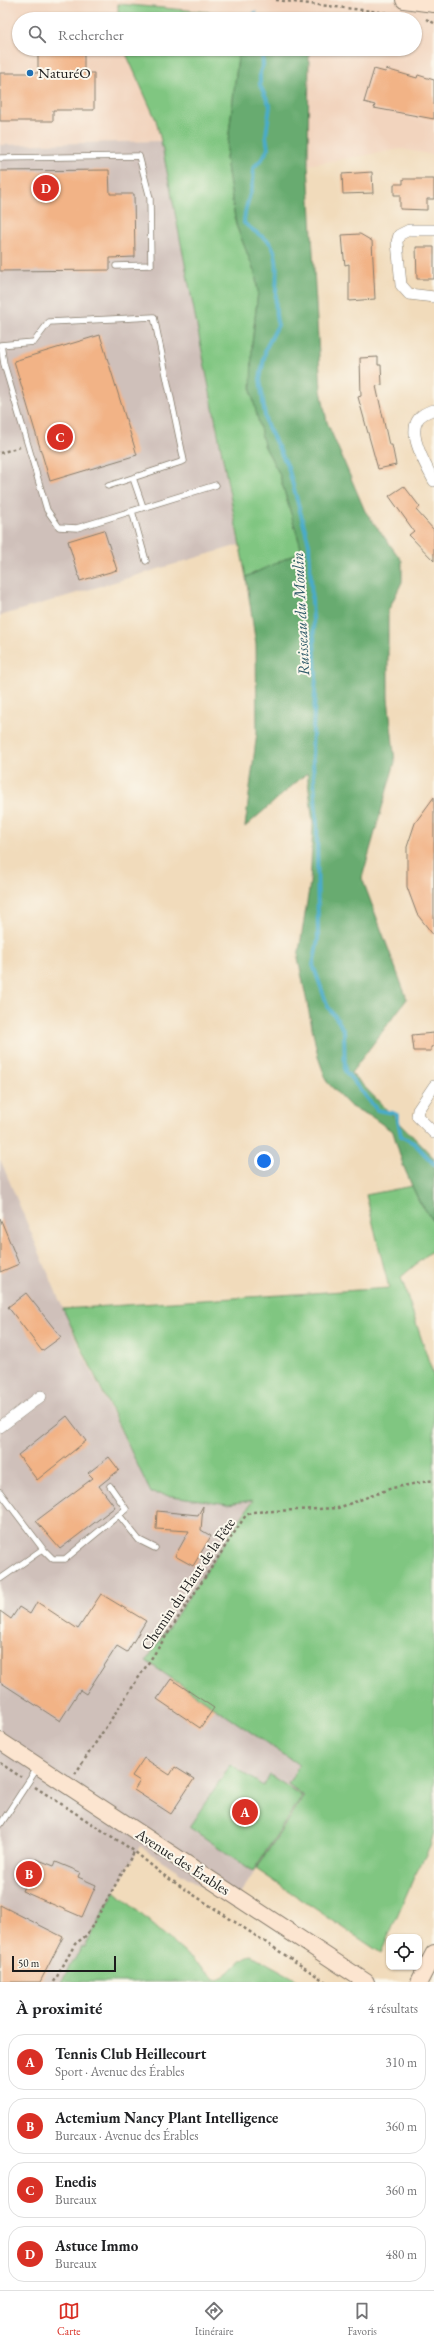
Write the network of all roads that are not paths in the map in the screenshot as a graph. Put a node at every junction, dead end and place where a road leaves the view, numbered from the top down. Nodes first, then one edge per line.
1 (434, 4) edge
2 (401, 7) edge
3 (0, 158) edge
4 (434, 230) edge
5 (116, 266) dead end
6 (434, 297) edge
7 (1, 345) edge
8 (434, 410) edge
9 (133, 478) junction
10 (434, 481) edge
11 (216, 485) dead end
12 (108, 486) dead end
13 (143, 507) junction
14 (132, 511) junction
15 (146, 560) dead end
16 (434, 1086) edge
17 (434, 1133) edge
18 (41, 1396) dead end
19 (0, 1427) edge
20 (110, 1486) dead end
21 (0, 1492) edge
22 (119, 1515) junction
23 (155, 1548) dead end
24 (43, 1549) junction
25 (0, 1579) edge
26 (0, 1742) edge
27 (39, 1766) junction
28 (0, 1825) edge
29 (434, 1953) edge
30 (366, 1982) edge
31 (419, 1982) edge

1 - 2 street
3 - 5 lane
4 - 6 street
7 - 9 lane
7 - 14 lane
8 - 10 street
9 - 12 lane
9 - 13 lane
11 - 13 lane
13 - 14 lane
14 - 15 lane
16 - 17 street
18 - 19 street
20 - 22 lane
21 - 24 lane
22 - 23 lane
22 - 24 lane
24 - 25 lane
26 - 27 street, Avenue des Érables
27 - 28 lane
27 - 30 street, Avenue des Érables
29 - 31 street

